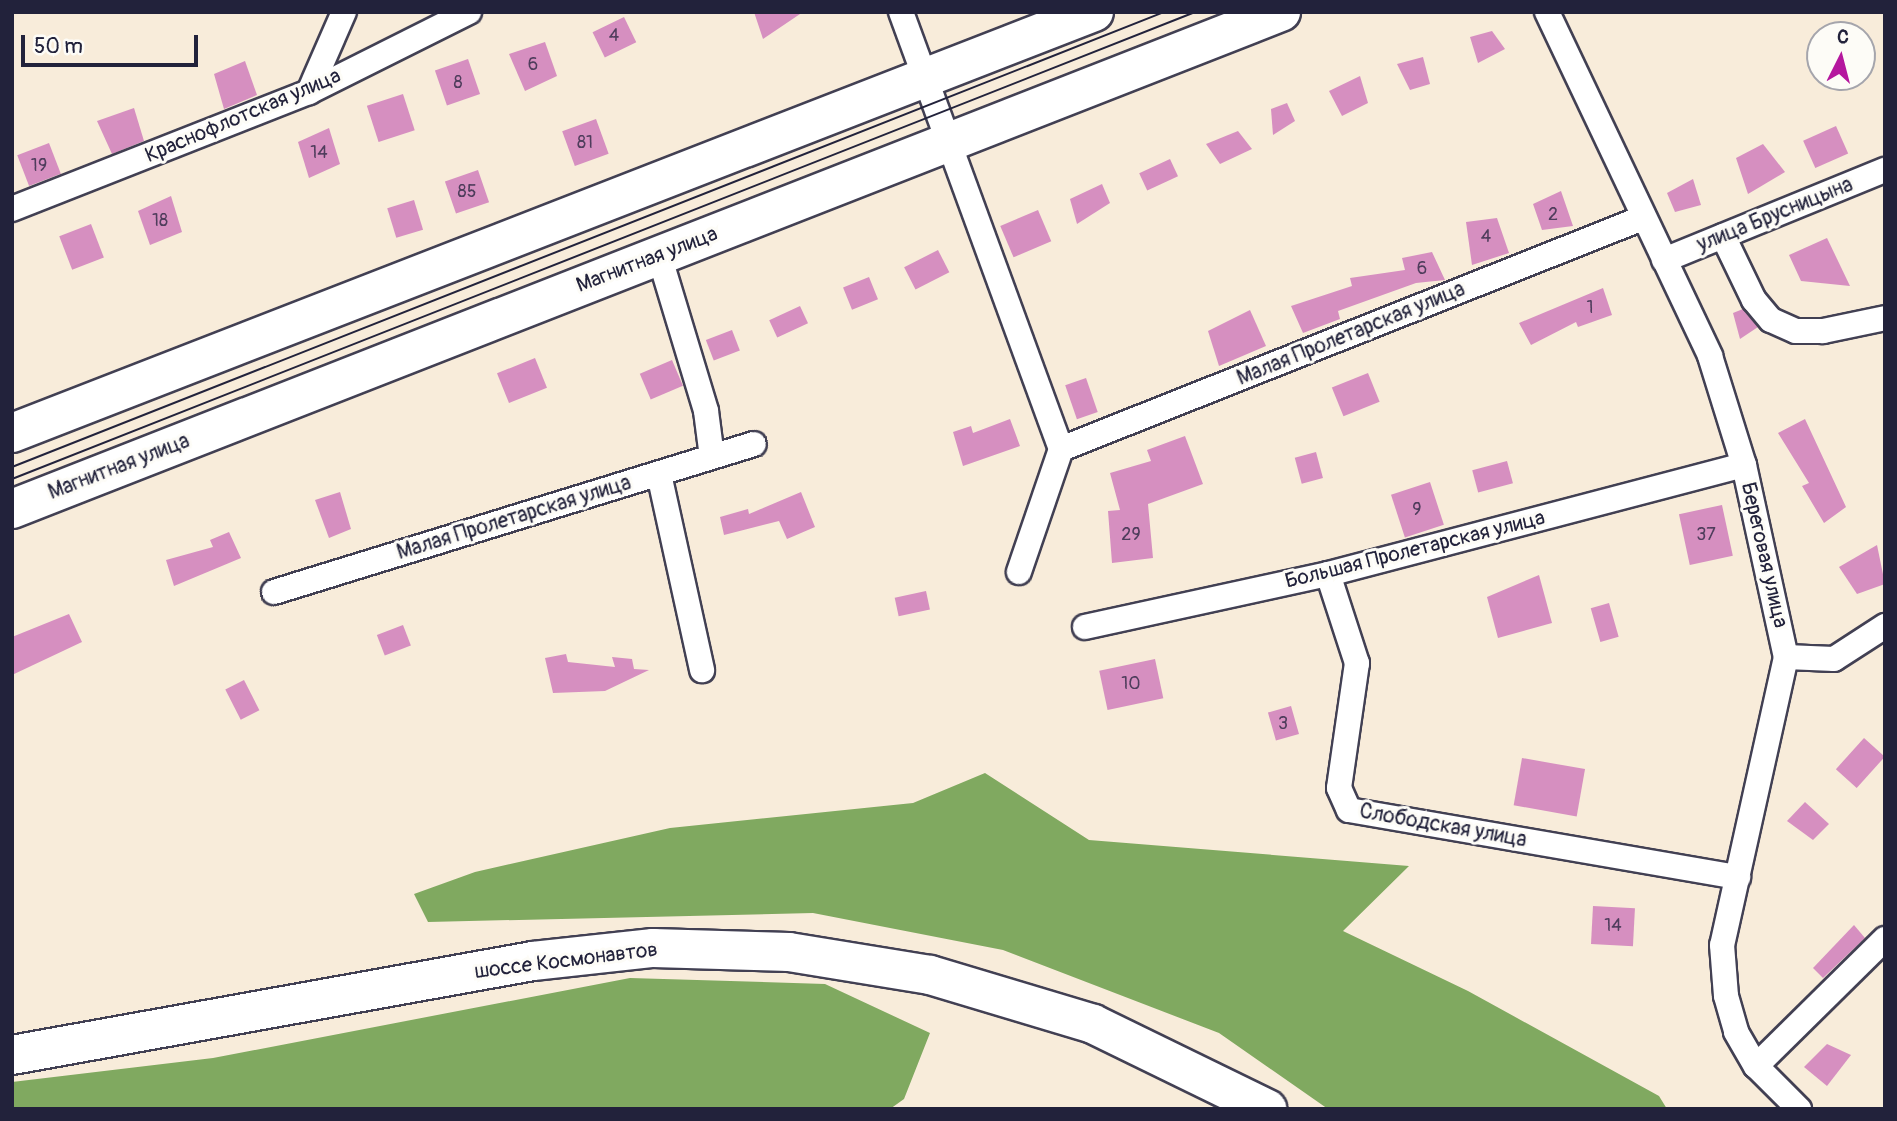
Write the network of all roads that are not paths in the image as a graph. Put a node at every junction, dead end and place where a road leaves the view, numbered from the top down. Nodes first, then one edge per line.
1 (344, 12) edge
2 (469, 12) edge
3 (901, 12) edge
4 (1094, 12) edge
5 (1282, 12) edge
6 (1547, 12) edge
7 (925, 78) junction
8 (309, 92) junction
9 (947, 143) junction
10 (1885, 170) edge
11 (12, 209) edge
12 (1640, 219) junction
13 (1723, 236) junction
14 (659, 255) junction
15 (1664, 260) junction
16 (1885, 318) edge
17 (12, 433) edge
18 (754, 444) dead end
19 (1061, 449) junction
20 (712, 457) junction
21 (1744, 466) junction
22 (659, 474) junction
23 (12, 509) edge
24 (1019, 572) dead end
25 (1328, 574) junction
26 (274, 592) dead end
27 (1885, 626) edge
28 (1085, 627) dead end
29 (1786, 657) junction
30 (702, 670) dead end
31 (1738, 877) junction
32 (1885, 939) edge
33 (12, 1055) edge
34 (1756, 1066) junction
35 (1267, 1109) edge
36 (1798, 1109) edge

1 - 8 street
2 - 8 street, Краснофлотская улица
3 - 7 street
4 - 7 main road
5 - 9 main road, Магнитная улица
6 - 12 street, Береговая улица
7 - 9 street
7 - 17 main road
8 - 11 street, Краснофлотская улица
9 - 14 main road, Магнитная улица
9 - 19 street
10 - 13 street, улица Брусницына
12 - 15 street, Береговая улица
12 - 19 street, Малая Пролетарская улица
13 - 15 street, улица Брусницына
13 - 16 street
14 - 20 street
14 - 23 main road, Магнитная улица
15 - 21 street, Береговая улица
18 - 20 street, Малая Пролетарская улица
19 - 24 street
20 - 22 street, Малая Пролетарская улица
21 - 25 street, Большая Пролетарская улица
21 - 29 street, Береговая улица
22 - 26 street, Малая Пролетарская улица
22 - 30 street
25 - 28 street, Большая Пролетарская улица
25 - 31 street, Слободская улица
27 - 29 street
29 - 31 street, Береговая улица
31 - 34 street, Береговая улица
32 - 34 street
33 - 35 main road, шоссе Космонавтов
34 - 36 street, Береговая улица

